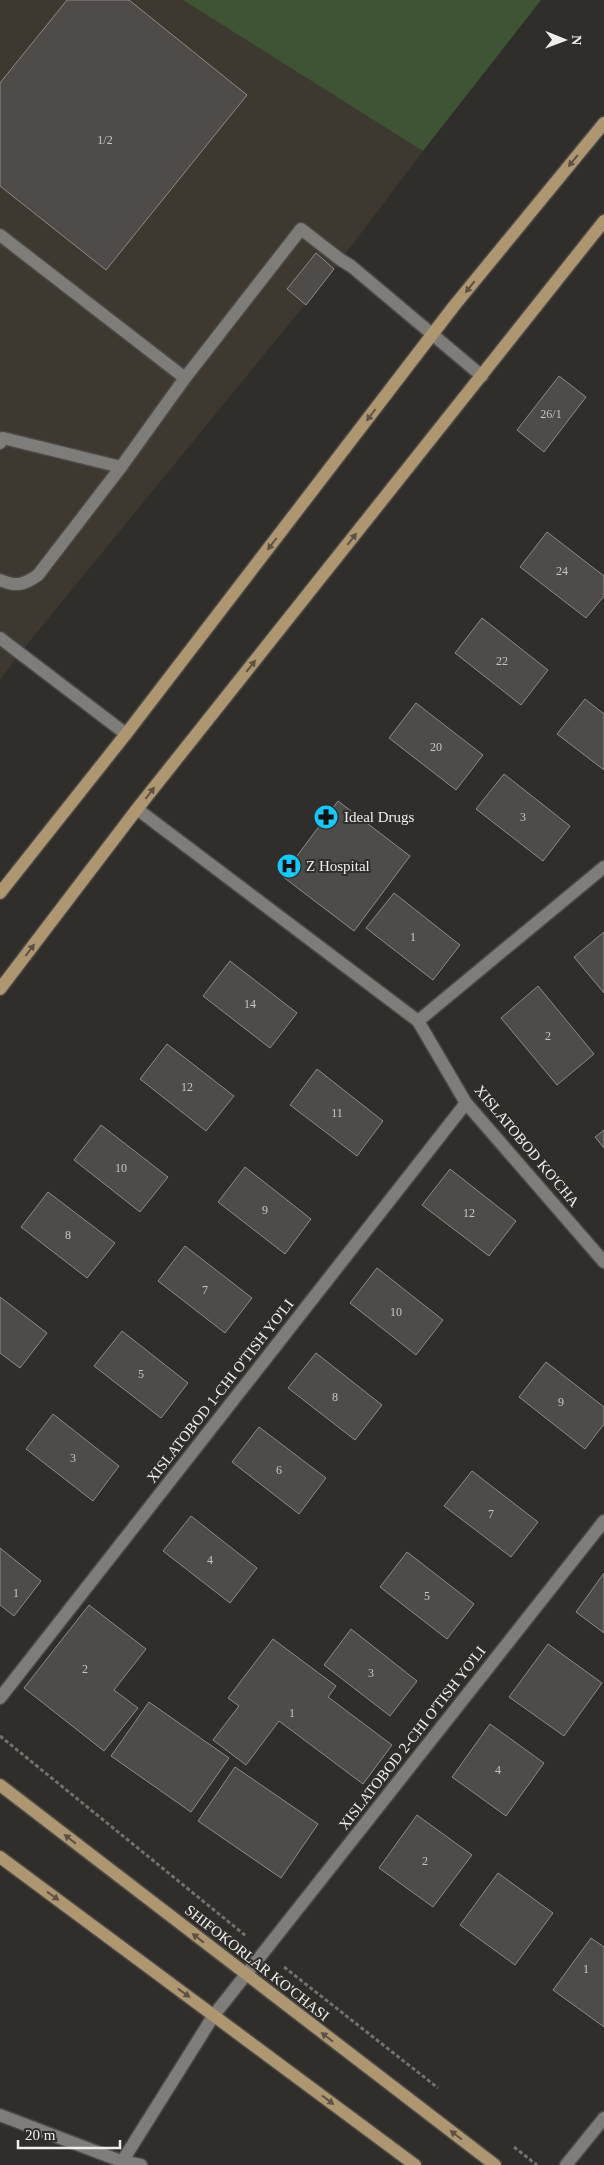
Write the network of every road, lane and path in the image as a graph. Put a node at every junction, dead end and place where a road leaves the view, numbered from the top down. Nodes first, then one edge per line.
1 (604, 123) edge
2 (604, 221) edge
3 (0, 234) edge
4 (433, 334) junction
5 (482, 376) junction
6 (185, 378) junction
7 (1, 439) edge
8 (121, 467) junction
9 (0, 580) edge
10 (0, 638) edge
11 (126, 734) junction
12 (137, 809) junction
13 (604, 867) edge
14 (0, 893) edge
15 (0, 989) edge
16 (418, 1021) junction
17 (466, 1103) junction
18 (604, 1262) edge
19 (604, 1521) edge
20 (0, 1698) edge
21 (0, 1785) edge
22 (0, 1857) edge
23 (247, 1976) junction
24 (214, 2015) junction
25 (0, 2115) edge
26 (604, 2118) edge
27 (121, 2163) edge
28 (489, 2163) edge
29 (140, 2165) edge
30 (416, 2165) edge
31 (566, 2165) edge

1 -> 4 main road
2 - 5 main road
3 - 6 street
4 - 5 street
4 - 6 street
4 -> 11 main road
12 -> 5 main road
6 - 8 street
7 - 8 street
8 - 9 street
10 - 11 street
11 - 14 main road
15 -> 12 main road
12 - 16 street
13 - 16 street
16 - 17 street, XISLATOBOD KO'CHA
17 - 18 street, XISLATOBOD KO'CHA
17 - 20 street, XISLATOBOD 1-CHI O'TISH YO'LI
19 - 23 street, XISLATOBOD 2-CHI O'TISH YO'LI
23 -> 21 main road, SHIFOKORLAR KO'CHASI
22 -> 24 main road
23 - 24 street, XISLATOBOD 2-CHI O'TISH YO'LI
28 -> 23 main road, SHIFOKORLAR KO'CHASI
24 - 27 street, XISLATOBOD 2-CHI O'TISH YO'LI
24 -> 30 main road
25 - 27 street
26 - 31 street
27 - 29 street

